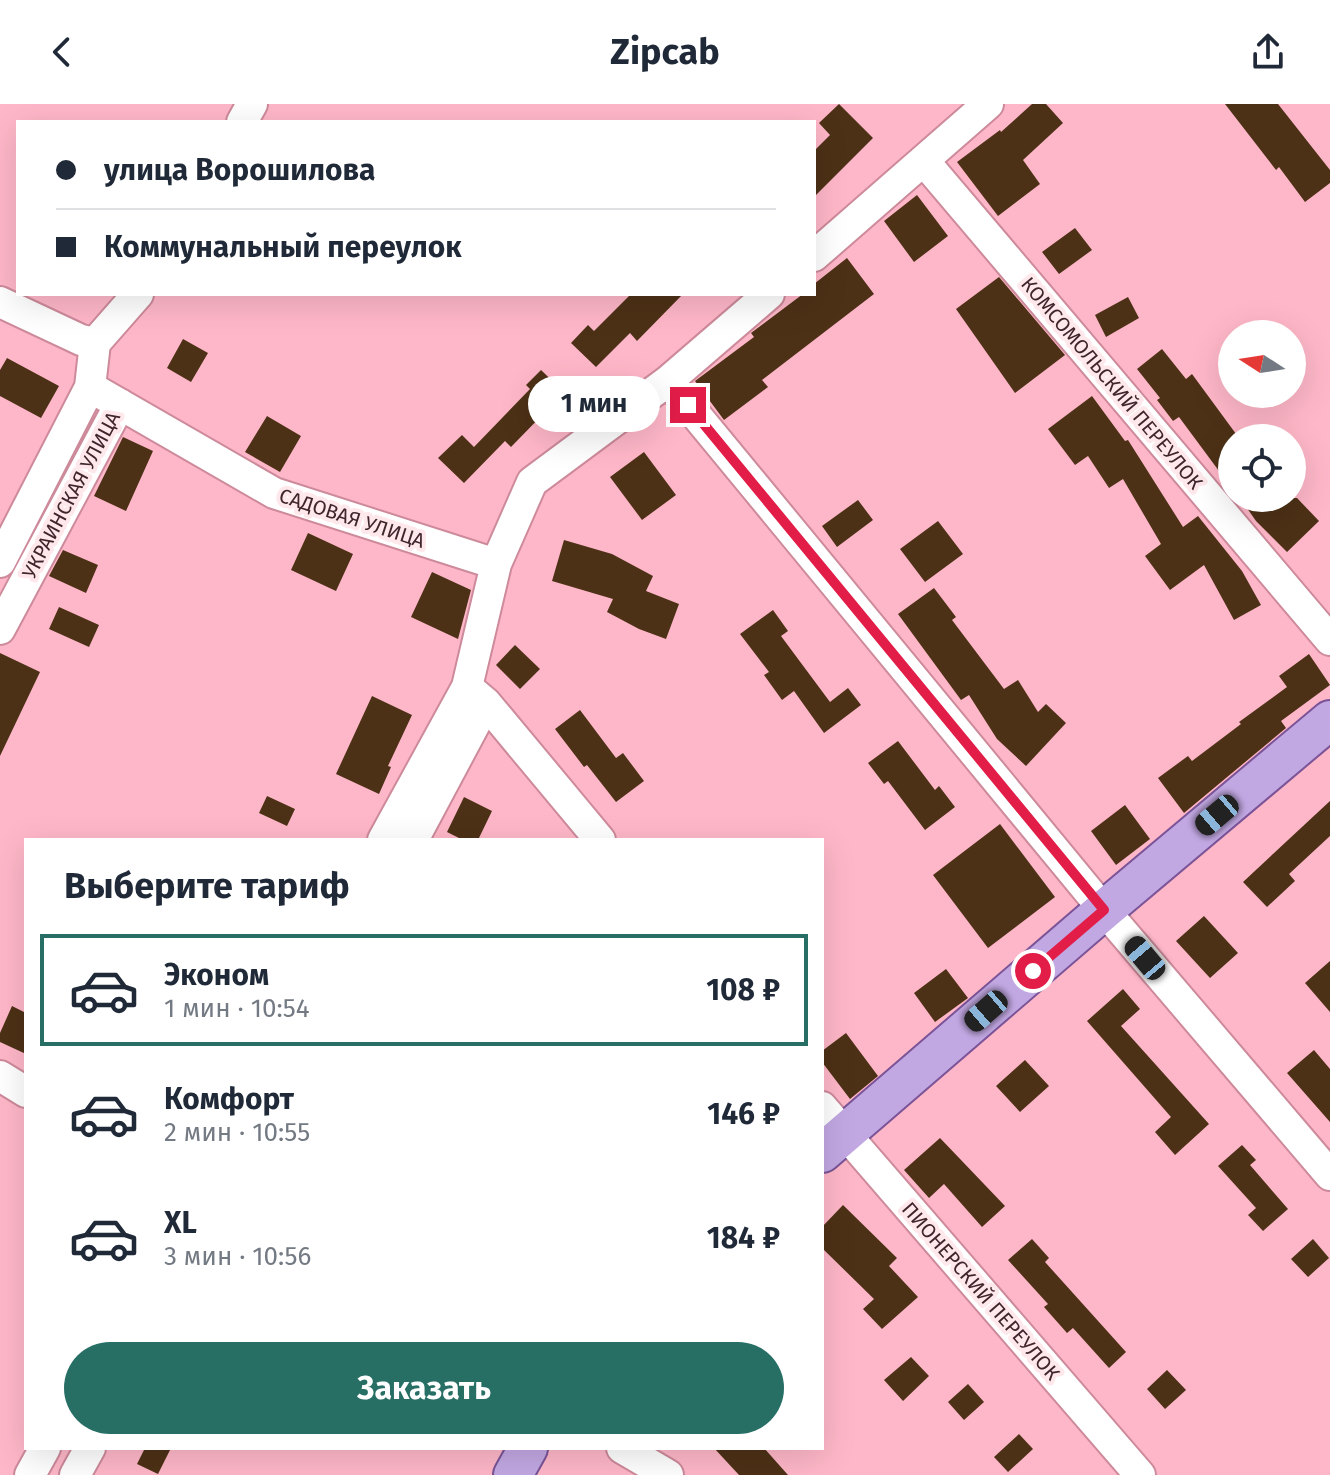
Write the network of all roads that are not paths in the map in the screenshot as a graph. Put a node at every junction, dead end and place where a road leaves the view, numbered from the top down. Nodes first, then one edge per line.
1 (988, 104) edge
2 (924, 161) junction
3 (816, 254) edge
4 (136, 296) edge
5 (767, 296) edge
6 (0, 302) edge
7 (95, 343) junction
8 (668, 381) junction
9 (90, 387) junction
10 (120, 404) junction
11 (0, 562) edge
12 (496, 564) junction
13 (0, 629) edge
14 (1330, 640) edge
15 (476, 695) junction
16 (1330, 720) edge
17 (384, 838) edge
18 (414, 838) edge
19 (598, 838) edge
20 (1104, 910) junction
21 (0, 1076) edge
22 (24, 1091) edge
23 (829, 1131) edge
24 (1330, 1175) edge
25 (44, 1450) edge
26 (89, 1450) edge
27 (527, 1450) edge
28 (625, 1450) edge
29 (30, 1475) edge
30 (75, 1475) edge
31 (513, 1475) edge
32 (668, 1475) edge
33 (1140, 1475) edge

1 - 2 street
2 - 3 street
2 - 14 street, КОМСОМОЛЬСКИЙ ПЕРЕУЛОК
4 - 7 street
5 - 8 street
6 - 7 street
7 - 9 street, УКРАИНСКАЯ УЛИЦА
8 - 12 street
8 - 20 street
9 - 10 street, САДОВАЯ УЛИЦА
9 - 11 street, УКРАИНСКАЯ УЛИЦА
10 - 12 street, САДОВАЯ УЛИЦА
10 - 13 street, УКРАИНСКАЯ УЛИЦА
12 - 15 street
15 - 17 street
15 - 18 street
15 - 19 street
16 - 20 main road
20 - 23 main road
20 - 24 street
21 - 22 street
23 - 33 street, ПИОНЕРСКИЙ ПЕРЕУЛОК
25 - 29 street
26 - 30 street
27 - 31 main road
28 - 32 street

